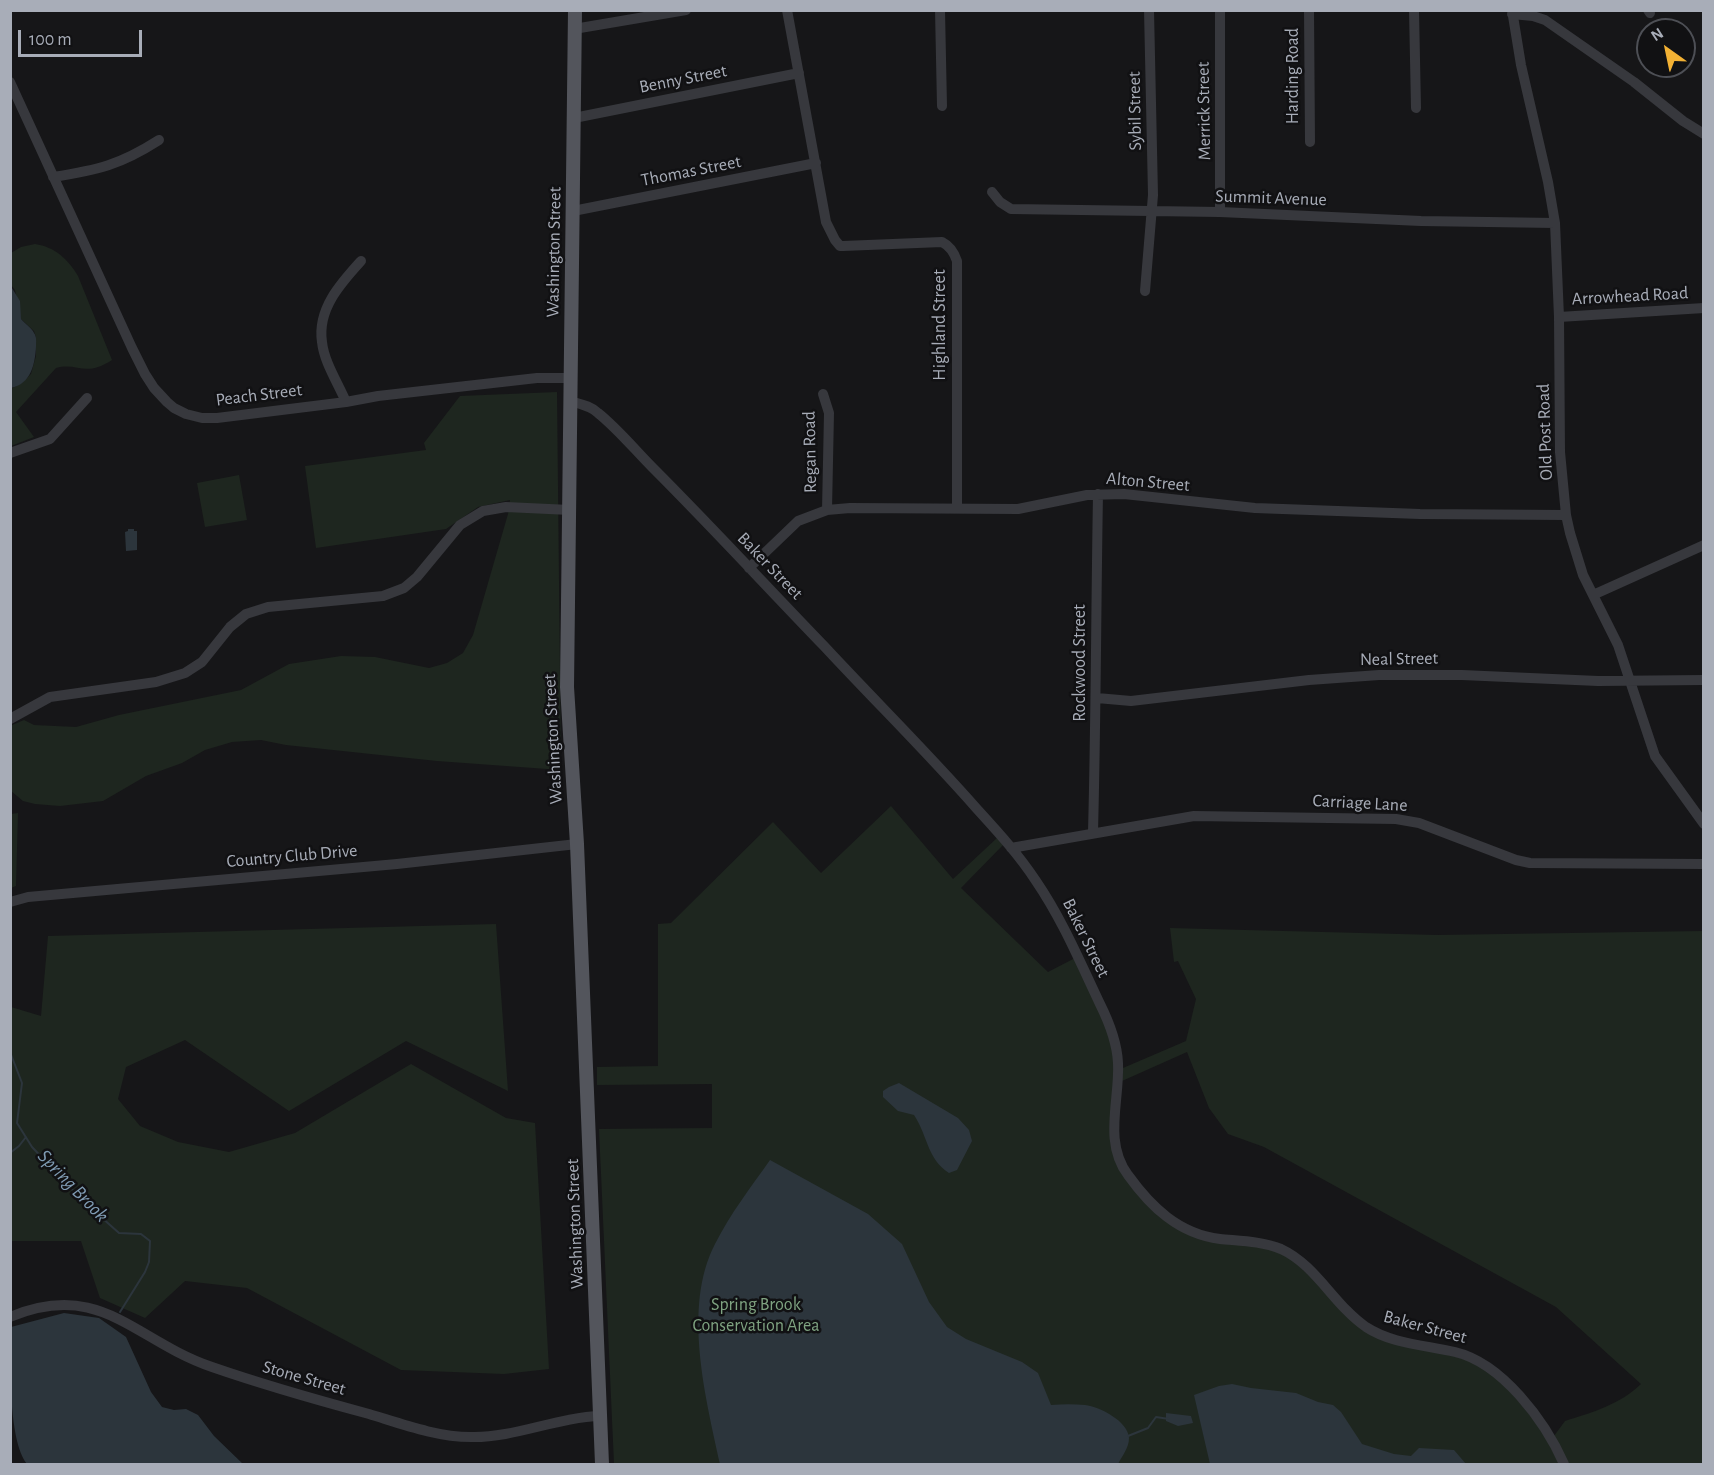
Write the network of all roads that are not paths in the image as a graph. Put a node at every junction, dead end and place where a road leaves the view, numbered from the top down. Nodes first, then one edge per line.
1 (575, 10) edge
2 (686, 10) edge
3 (787, 10) edge
4 (940, 10) edge
5 (1149, 10) edge
6 (1220, 10) edge
7 (1309, 10) edge
8 (1414, 10) edge
9 (1512, 12) edge
10 (574, 29) junction
11 (799, 73) junction
12 (10, 82) edge
13 (942, 106) dead end
14 (1416, 108) dead end
15 (574, 118) junction
16 (1704, 134) edge
17 (159, 140) dead end
18 (1310, 142) dead end
19 (816, 163) junction
20 (53, 177) junction
21 (992, 192) dead end
22 (573, 211) junction
23 (1152, 212) junction
24 (1220, 212) junction
25 (1555, 223) junction
26 (361, 261) dead end
27 (1144, 291) dead end
28 (1704, 308) edge
29 (1559, 317) junction
30 (571, 378) junction
31 (823, 394) dead end
32 (87, 398) dead end
33 (570, 401) junction
34 (346, 402) junction
35 (10, 453) edge
36 (1098, 494) junction
37 (957, 508) junction
38 (570, 510) junction
39 (827, 510) junction
40 (1566, 515) junction
41 (1704, 545) edge
42 (749, 568) junction
43 (1593, 595) junction
44 (1704, 680) edge
45 (1631, 681) junction
46 (1097, 698) junction
47 (10, 718) edge
48 (1704, 824) edge
49 (1093, 832) junction
50 (577, 844) junction
51 (1011, 848) junction
52 (1704, 864) edge
53 (10, 902) edge
54 (10, 1317) edge
55 (601, 1416) junction
56 (602, 1464) edge
57 (1564, 1464) edge

1 - 10 main road, Washington Street
2 - 10 street
3 - 11 street, Highland Street
4 - 13 street
5 - 23 street, Sybil Street
6 - 24 street, Merrick Street
7 - 18 street, Harding Road
8 - 14 street
9 - 16 street
9 - 25 street, Old Post Road
10 - 15 main road, Washington Street
11 - 15 street, Benny Street
11 - 19 street, Highland Street
12 - 20 street, Peach Street
15 - 22 main road, Washington Street
17 - 20 street
19 - 22 street, Thomas Street
19 - 37 street, Highland Street
20 - 34 street, Peach Street
21 - 23 street, Summit Avenue
22 - 30 main road, Washington Street
23 - 24 street, Summit Avenue
23 - 27 street, Sybil Street
24 - 25 street, Summit Avenue
25 - 29 street, Old Post Road
26 - 34 street
28 - 29 street, Arrowhead Road
29 - 40 street, Old Post Road
30 - 33 main road, Washington Street
30 - 34 street, Peach Street
31 - 39 street, Regan Road
32 - 35 street
33 - 38 main road, Washington Street
33 - 42 street, Baker Street
36 - 37 street, Alton Street
36 - 40 street, Alton Street
36 - 46 street, Rockwood Street
37 - 39 street, Alton Street
38 - 47 street
38 - 50 main road, Washington Street
39 - 42 street, Alton Street
40 - 43 street, Old Post Road
41 - 43 street
42 - 51 street, Baker Street
43 - 45 street, Old Post Road
44 - 45 street, Neal Street
45 - 46 street, Neal Street
45 - 48 street, Old Post Road
46 - 49 street, Rockwood Street
49 - 51 street, Carriage Lane
49 - 52 street, Carriage Lane
50 - 53 street, Country Club Drive
50 - 55 main road, Washington Street
51 - 57 street, Baker Street
54 - 55 street, Stone Street
55 - 56 main road, Washington Street

